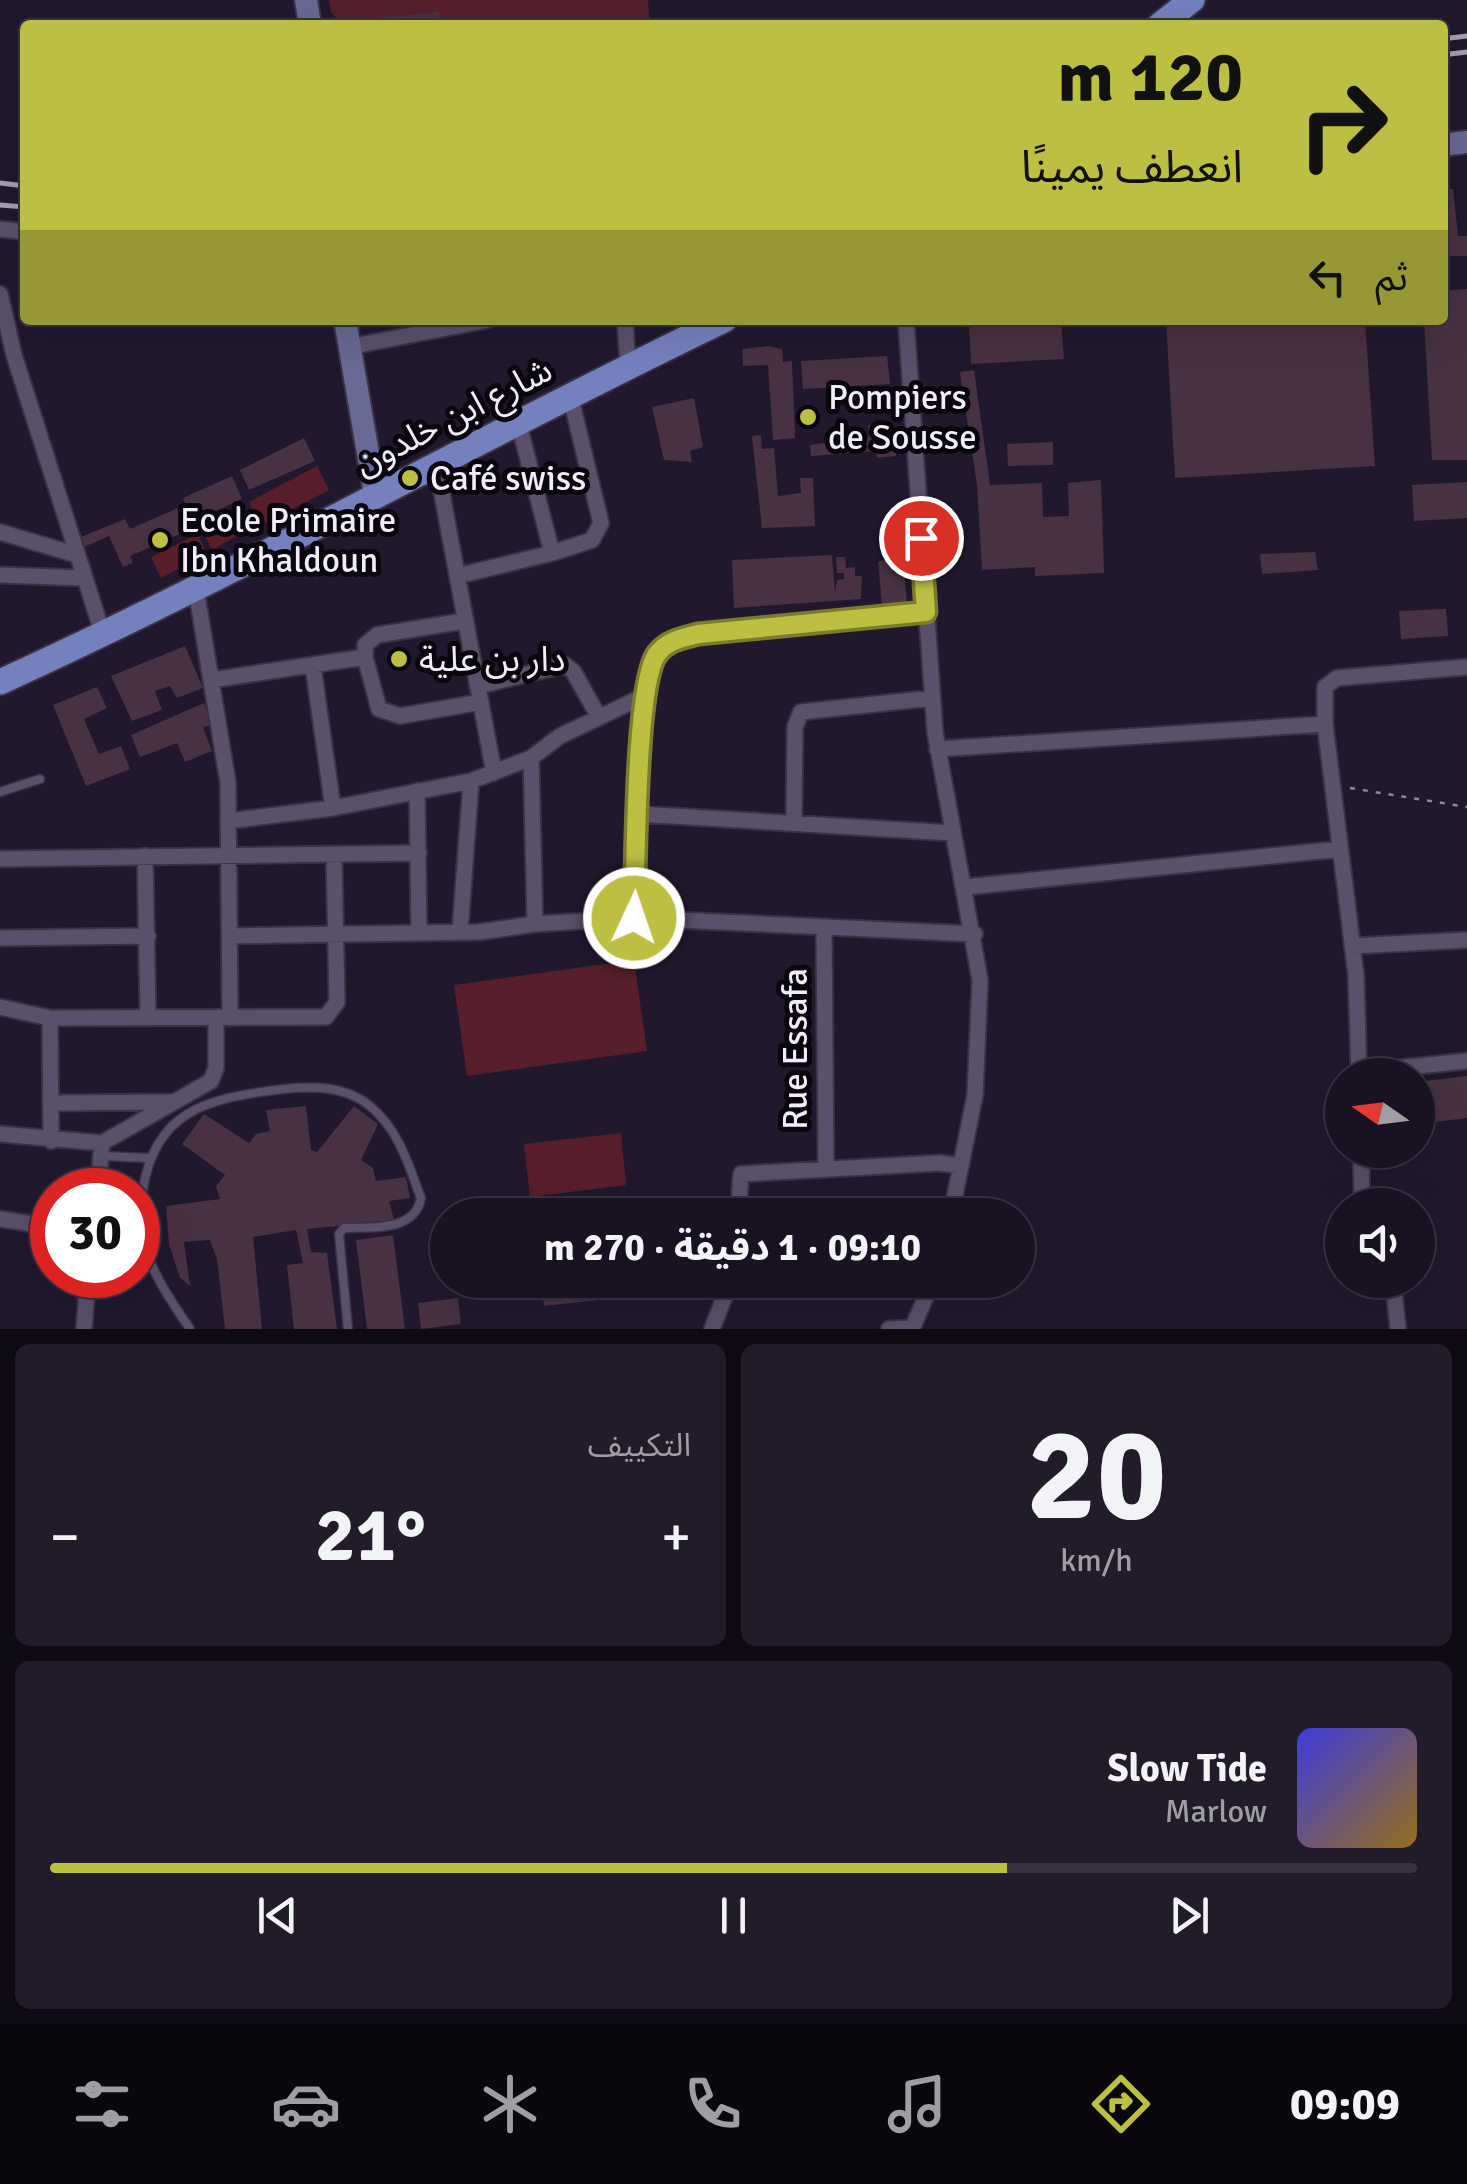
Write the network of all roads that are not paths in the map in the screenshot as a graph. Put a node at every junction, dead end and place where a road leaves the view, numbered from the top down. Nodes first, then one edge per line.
1 (1192, 0) edge
2 (1166, 20) edge
3 (0, 294) edge
4 (347, 325) edge
5 (462, 325) edge
6 (625, 325) edge
7 (714, 325) edge
8 (906, 325) edge
9 (349, 347) junction
10 (628, 366) junction
11 (570, 395) junction
12 (518, 421) junction
13 (436, 462) junction
14 (375, 494) junction
15 (0, 532) edge
16 (552, 553) junction
17 (77, 555) junction
18 (0, 575) edge
19 (457, 576) junction
20 (85, 578) junction
21 (196, 589) junction
22 (926, 612) junction
23 (464, 621) junction
24 (103, 635) junction
25 (366, 657) junction
26 (312, 666) junction
27 (1467, 667) edge
28 (211, 680) junction
29 (0, 682) edge
30 (479, 694) junction
31 (646, 695) junction
32 (932, 698) junction
33 (598, 717) junction
34 (1325, 724) junction
35 (937, 749) junction
36 (530, 758) junction
37 (494, 773) junction
38 (40, 780) dead end
39 (471, 781) junction
40 (417, 791) junction
41 (0, 792) edge
42 (333, 808) junction
43 (639, 814) junction
44 (228, 821) junction
45 (794, 823) junction
46 (953, 832) junction
47 (1340, 848) junction
48 (420, 853) junction
49 (334, 855) junction
50 (145, 856) junction
51 (228, 858) junction
52 (0, 860) edge
53 (965, 887) junction
54 (634, 918) junction
55 (535, 924) junction
56 (824, 929) junction
57 (460, 932) junction
58 (419, 933) junction
59 (336, 934) junction
60 (975, 934) junction
61 (148, 936) junction
62 (230, 936) junction
63 (0, 938) edge
64 (1467, 940) edge
65 (1352, 946) junction
66 (0, 1007) edge
67 (50, 1018) junction
68 (148, 1018) junction
69 (223, 1018) junction
70 (1358, 1058) edge
71 (1467, 1060) edge
72 (1435, 1064) edge
73 (173, 1102) junction
74 (51, 1103) junction
75 (0, 1134) edge
76 (51, 1141) junction
77 (102, 1150) junction
78 (148, 1158) junction
79 (960, 1166) junction
80 (100, 1168) edge
81 (826, 1169) junction
82 (739, 1198) edge
83 (954, 1198) edge
84 (0, 1219) edge
85 (30, 1223) edge
86 (86, 1298) edge
87 (724, 1298) edge
88 (925, 1298) edge
89 (1395, 1298) edge
90 (912, 1328) edge
91 (84, 1329) edge
92 (190, 1329) edge
93 (348, 1329) edge
94 (712, 1329) edge
95 (889, 1329) edge
96 (1398, 1329) edge

1 - 2 main road
3 - 17 street
4 - 9 street
5 - 9 street
6 - 10 street
7 - 10 main road, شارع ابن خلدون
8 - 22 street
9 - 14 street
10 - 11 main road, شارع ابن خلدون
11 - 12 main road, شارع ابن خلدون
11 - 16 street
12 - 13 main road, شارع ابن خلدون
12 - 16 street
13 - 14 main road, شارع ابن خلدون
13 - 19 street
14 - 21 main road, شارع ابن خلدون
15 - 17 street
16 - 19 street
17 - 20 street
18 - 20 street
19 - 23 street
20 - 24 street
21 - 24 main road, شارع ابن خلدون
21 - 28 street
22 - 31 street
22 - 32 street
23 - 25 street
23 - 30 street
24 - 29 main road, شارع ابن خلدون
25 - 26 street
25 - 30 street
26 - 28 street
26 - 42 street
27 - 34 street
28 - 44 street
30 - 33 street
30 - 37 street
31 - 33 street
31 - 43 street
32 - 35 street
32 - 45 street
33 - 36 street
34 - 35 street
34 - 47 street
35 - 46 street
36 - 37 street
36 - 55 street
37 - 39 street
38 - 41 lane
39 - 40 street
39 - 57 street
40 - 42 street
40 - 48 street
42 - 44 street
43 - 45 street
43 - 54 street
44 - 51 street
45 - 46 street
46 - 53 street
47 - 53 street
47 - 65 street
48 - 49 street
48 - 58 street
49 - 51 street
49 - 59 street
50 - 51 street
50 - 52 street
50 - 61 street
51 - 62 street
53 - 60 street
54 - 55 street
54 - 56 street
55 - 57 street
56 - 60 street
56 - 81 street, Rue Essafa
57 - 58 street
58 - 59 street
59 - 62 street
59 - 69 street
60 - 79 street
61 - 63 street
61 - 68 street
62 - 69 street
64 - 65 street
65 - 70 street
66 - 67 street
67 - 68 street
67 - 74 street
68 - 69 street
69 - 73 street
71 - 72 street
73 - 74 street
73 - 77 street
74 - 76 street
75 - 76 street
76 - 77 street
77 - 78 lane
77 - 80 street
78 - 92 lane
78 - 93 lane
79 - 81 street
79 - 83 street
81 - 82 street
84 - 85 street
86 - 91 street
87 - 94 street
88 - 90 street
89 - 96 street
90 - 95 street

